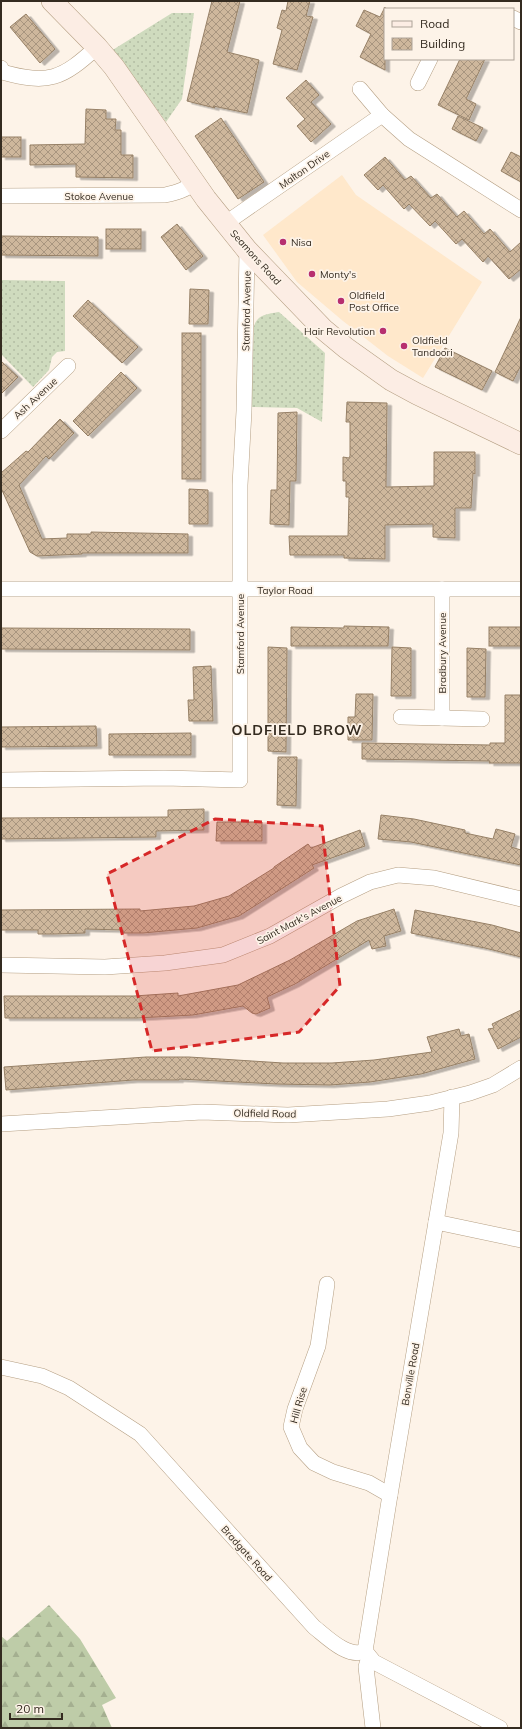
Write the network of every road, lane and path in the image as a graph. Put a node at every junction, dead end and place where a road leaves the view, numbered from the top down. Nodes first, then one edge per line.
1 (52, 1) edge
2 (98, 47) junction
3 (430, 60) edge
4 (2, 74) edge
5 (418, 83) dead end
6 (360, 89) dead end
7 (382, 115) junction
8 (194, 181) junction
9 (1, 196) edge
10 (521, 210) edge
11 (226, 223) junction
12 (247, 250) junction
13 (68, 366) dead end
14 (1, 430) edge
15 (519, 439) edge
16 (1, 589) edge
17 (442, 589) junction
18 (521, 589) edge
19 (240, 590) junction
20 (401, 717) dead end
21 (442, 718) junction
22 (482, 719) dead end
23 (1, 780) edge
24 (521, 898) edge
25 (1, 965) edge
26 (521, 1068) edge
27 (452, 1097) junction
28 (1, 1124) edge
29 (436, 1222) junction
30 (521, 1240) edge
31 (326, 1284) dead end
32 (1, 1367) edge
33 (390, 1495) junction
34 (367, 1654) junction
35 (372, 1728) edge
36 (500, 1728) edge

1 - 2 street, Seamons Road
2 - 4 street
2 - 8 street, Seamons Road
3 - 5 street
6 - 7 street
7 - 10 street
7 - 11 street, Malton Drive
8 - 9 street, Stokoe Avenue
8 - 11 street, Seamons Road
11 - 12 street, Seamons Road
12 - 15 street, Seamons Road
12 - 19 street, Stamford Avenue
13 - 14 street, Ash Avenue
16 - 19 street, Taylor Road
17 - 18 street, Taylor Road
17 - 19 street, Taylor Road
17 - 21 street, Bradbury Avenue
19 - 23 street, Stamford Avenue
20 - 21 street
21 - 22 street
24 - 25 street, Saint Mark's Avenue
26 - 27 street, Oldfield Road
27 - 28 street, Oldfield Road
27 - 29 street, Bonville Road
29 - 30 street
29 - 33 street, Bonville Road
31 - 33 street, Hill Rise
32 - 34 street, Bradgate Road
33 - 34 street, Bonville Road
34 - 35 street, Bonville Road
34 - 36 street, Bradgate Road

